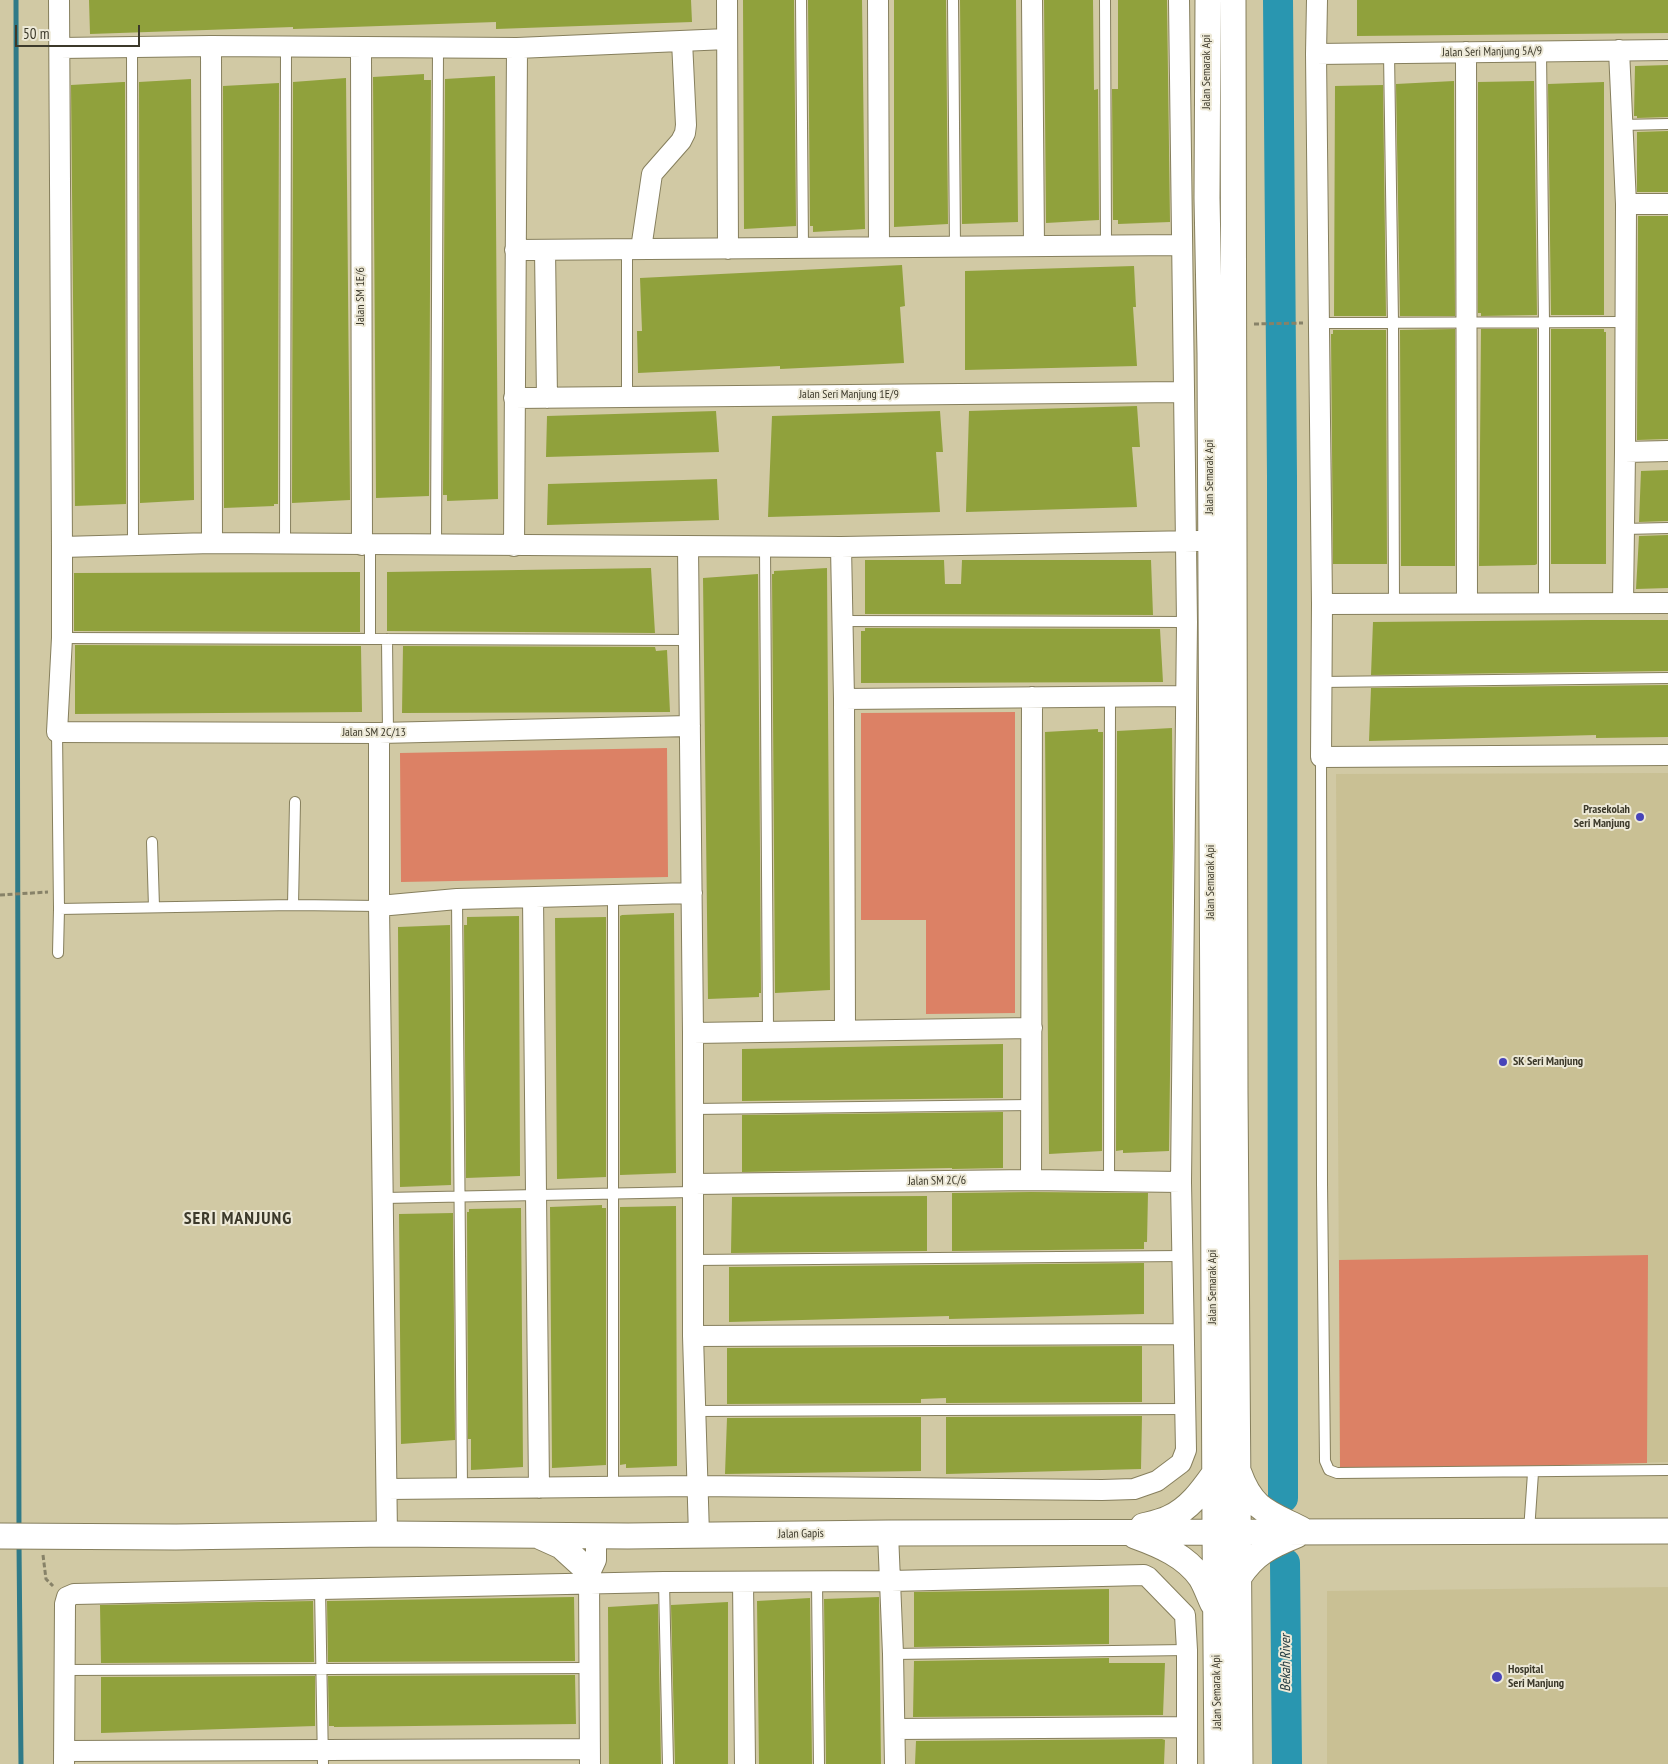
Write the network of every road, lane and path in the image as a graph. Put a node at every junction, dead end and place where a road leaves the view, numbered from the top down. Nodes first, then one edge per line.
1 (59, 0) edge
2 (727, 0) edge
3 (801, 0) edge
4 (878, 0) edge
5 (954, 0) edge
6 (1032, 0) edge
7 (1106, 0) edge
8 (1179, 0) edge
9 (1208, 0) edge
10 (1233, 0) edge
11 (1317, 0) edge
12 (727, 39) junction
13 (682, 41) junction
14 (210, 46) junction
15 (132, 47) junction
16 (286, 47) junction
17 (361, 47) junction
18 (60, 48) junction
19 (438, 48) junction
20 (517, 48) junction
21 (1619, 50) junction
22 (1668, 50) edge
23 (1542, 51) junction
24 (1466, 52) junction
25 (1389, 53) junction
26 (1316, 54) junction
27 (1668, 124) edge
28 (1622, 125) junction
29 (1626, 204) junction
30 (1668, 204) edge
31 (1182, 245) junction
32 (1034, 246) junction
33 (1106, 246) junction
34 (879, 247) junction
35 (955, 247) junction
36 (803, 248) junction
37 (728, 249) junction
38 (515, 250) junction
39 (545, 250) junction
40 (634, 250) junction
41 (1625, 322) junction
42 (1296, 323) dead end
43 (1393, 323) junction
44 (1467, 323) junction
45 (1544, 323) junction
46 (1257, 324) dead end
47 (1318, 324) junction
48 (1184, 392) junction
49 (626, 397) junction
50 (514, 398) junction
51 (548, 398) junction
52 (1668, 451) edge
53 (1625, 452) junction
54 (1668, 528) edge
55 (1624, 529) junction
56 (1210, 541) junction
57 (212, 543) junction
58 (285, 544) junction
59 (133, 546) junction
60 (366, 546) junction
61 (436, 546) junction
62 (514, 546) junction
63 (62, 547) junction
64 (688, 547) junction
65 (765, 547) junction
66 (841, 547) junction
67 (1467, 603) junction
68 (1544, 603) junction
69 (1623, 603) junction
70 (1668, 603) edge
71 (1322, 604) junction
72 (1394, 604) junction
73 (842, 621) junction
74 (1187, 622) junction
75 (62, 638) junction
76 (370, 639) junction
77 (387, 639) junction
78 (689, 640) junction
79 (1668, 678) edge
80 (1321, 682) junction
81 (1110, 696) junction
82 (1186, 696) junction
83 (1032, 697) junction
84 (844, 699) junction
85 (690, 726) junction
86 (57, 732) junction
87 (383, 733) junction
88 (1668, 755) edge
89 (1321, 757) junction
90 (295, 802) dead end
91 (152, 842) dead end
92 (34, 893) dead end
93 (692, 893) junction
94 (0, 895) edge
95 (613, 895) junction
96 (457, 898) junction
97 (533, 898) junction
98 (293, 905) junction
99 (379, 906) junction
100 (154, 907) junction
101 (59, 910) junction
102 (58, 953) dead end
103 (1032, 1028) junction
104 (845, 1030) junction
105 (768, 1032) junction
106 (693, 1033) junction
107 (1031, 1105) junction
108 (693, 1109) junction
109 (1031, 1180) junction
110 (1109, 1181) junction
111 (1181, 1182) junction
112 (693, 1188) junction
113 (614, 1194) junction
114 (536, 1195) junction
115 (459, 1197) junction
116 (384, 1198) junction
117 (1182, 1256) junction
118 (693, 1260) junction
119 (1183, 1334) junction
120 (693, 1336) junction
121 (1186, 1409) junction
122 (695, 1411) junction
123 (1668, 1470) edge
124 (1226, 1471) junction
125 (1533, 1473) junction
126 (696, 1486) junction
127 (613, 1487) junction
128 (462, 1488) junction
129 (539, 1488) junction
130 (387, 1489) junction
131 (1306, 1531) junction
132 (1529, 1531) junction
133 (1668, 1531) edge
134 (1124, 1532) junction
135 (1226, 1532) junction
136 (888, 1533) junction
137 (387, 1534) junction
138 (699, 1535) junction
139 (19, 1536) edge
140 (589, 1559) junction
141 (1239, 1577) junction
142 (890, 1581) junction
143 (664, 1582) junction
144 (743, 1582) junction
145 (817, 1582) junction
146 (320, 1588) junction
147 (67, 1597) junction
148 (1216, 1609) junction
149 (1187, 1650) junction
150 (894, 1654) junction
151 (322, 1668) junction
152 (590, 1668) junction
153 (64, 1670) junction
154 (1187, 1727) junction
155 (895, 1729) junction
156 (323, 1757) edge
157 (590, 1757) edge
158 (64, 1758) edge
159 (668, 1764) edge
160 (745, 1764) edge
161 (819, 1764) edge
162 (895, 1764) edge
163 (1187, 1764) edge
164 (1217, 1764) edge
165 (1240, 1764) edge

1 - 18 street
2 - 12 street
3 - 36 lane
4 - 34 street
5 - 35 lane
6 - 32 street
7 - 33 lane
8 - 31 street
9 - 56 street, Jalan Semarak Api
10 - 56 street, Jalan Semarak Api
11 - 26 street
12 - 13 street
12 - 37 street
13 - 20 street
13 - 40 street
14 - 15 street
14 - 16 street
14 - 57 street
15 - 18 street
15 - 59 lane
16 - 17 street
16 - 58 lane
17 - 19 street
17 - 60 street, Jalan SM 1E/6
18 - 63 street
19 - 20 street
19 - 61 lane
20 - 38 street
21 - 22 street, Jalan Seri Manjung 5A/9
21 - 23 street, Jalan Seri Manjung 5A/9
21 - 28 street
23 - 24 street, Jalan Seri Manjung 5A/9
23 - 45 lane
24 - 25 street, Jalan Seri Manjung 5A/9
24 - 44 street
25 - 26 street, Jalan Seri Manjung 5A/9
25 - 43 lane
26 - 47 street
27 - 28 lane
28 - 29 street
29 - 30 street
29 - 41 street
31 - 33 street
31 - 48 street
32 - 33 street
32 - 35 street
34 - 35 street
34 - 36 street
36 - 37 street
37 - 40 street
38 - 39 street
38 - 50 street
39 - 40 street
39 - 51 street
40 - 49 lane
41 - 45 lane
41 - 53 street
42 - 46 path
43 - 44 lane
43 - 47 lane
43 - 72 lane
44 - 45 lane
44 - 67 street
45 - 68 lane
47 - 71 street
48 - 49 street, Jalan Seri Manjung 1E/9
48 - 56 street
49 - 51 street, Jalan Seri Manjung 1E/9
50 - 51 street, Jalan Seri Manjung 1E/9
50 - 62 street
52 - 53 street
53 - 55 street
54 - 55 lane
55 - 69 street
56 - 66 street
56 - 74 street
56 - 124 street, Jalan Semarak Api
57 - 58 street
57 - 59 street
58 - 60 street
59 - 63 street
60 - 61 street
60 - 76 lane
61 - 62 street
62 - 64 street
63 - 75 street
64 - 65 street
64 - 78 street
65 - 66 street
65 - 105 lane
66 - 73 street
67 - 68 street
67 - 72 street
68 - 69 street
69 - 70 street
71 - 72 street
71 - 80 street
73 - 74 lane
73 - 84 street
74 - 82 street
75 - 76 lane
75 - 86 street
76 - 77 lane
77 - 78 lane
77 - 87 lane
78 - 85 street
79 - 80 lane
80 - 89 street
81 - 82 street
81 - 83 street
81 - 110 lane
82 - 111 street
83 - 84 street
83 - 103 street
84 - 104 street
85 - 87 street, Jalan SM 2C/13
85 - 93 street
86 - 87 street, Jalan SM 2C/13
86 - 101 lane
87 - 99 street
88 - 89 street
89 - 125 lane
90 - 98 lane
91 - 100 lane
92 - 94 path
93 - 95 street
93 - 106 street
95 - 97 street
95 - 113 lane
96 - 97 street
96 - 99 street
96 - 115 lane
97 - 114 street
98 - 99 lane
98 - 100 lane
99 - 116 street
100 - 101 lane
101 - 102 lane
103 - 104 street
103 - 107 street
104 - 105 street
105 - 106 street
106 - 108 street
107 - 108 lane
107 - 109 street
108 - 112 street
109 - 110 street, Jalan SM 2C/6
109 - 112 street, Jalan SM 2C/6
110 - 111 street, Jalan SM 2C/6
111 - 117 street
112 - 113 lane
112 - 118 street
113 - 114 lane
113 - 127 lane
114 - 115 lane
114 - 129 street
115 - 116 lane
115 - 128 lane
116 - 130 street
117 - 118 lane
117 - 119 street
118 - 120 street
119 - 120 street
119 - 121 street
120 - 122 street
121 - 122 lane
121 - 126 street
122 - 126 street
123 - 125 lane
124 - 131 street
124 - 134 street
124 - 135 street, Jalan Semarak Api
125 - 132 lane
126 - 127 street
126 - 138 street
127 - 129 street
128 - 129 street
128 - 130 street
130 - 137 street
131 - 132 street, Jalan Gapis
131 - 135 street, Jalan Gapis
131 - 141 street
132 - 133 street, Jalan Gapis
134 - 135 street, Jalan Gapis
134 - 136 street, Jalan Gapis
134 - 148 street
135 - 141 street, Jalan Semarak Api
135 - 148 street, Jalan Semarak Api
136 - 138 street, Jalan Gapis
136 - 142 street
137 - 139 street, Jalan Gapis
137 - 140 street, Jalan Gapis
138 - 140 street, Jalan Gapis
139 - 147 path
140 - 143 street
140 - 146 street
140 - 152 street
141 - 165 street, Jalan Semarak Api
142 - 145 street
142 - 149 street
142 - 150 street
143 - 144 street
143 - 159 lane
144 - 145 street
144 - 160 street
145 - 161 lane
146 - 147 street
146 - 151 lane
147 - 153 street
148 - 164 street, Jalan Semarak Api
149 - 150 lane
149 - 154 street
150 - 155 street
151 - 152 lane
151 - 153 lane
151 - 156 lane
152 - 157 street
153 - 158 street
154 - 155 street
154 - 163 street
155 - 162 street
156 - 157 street
156 - 158 street

